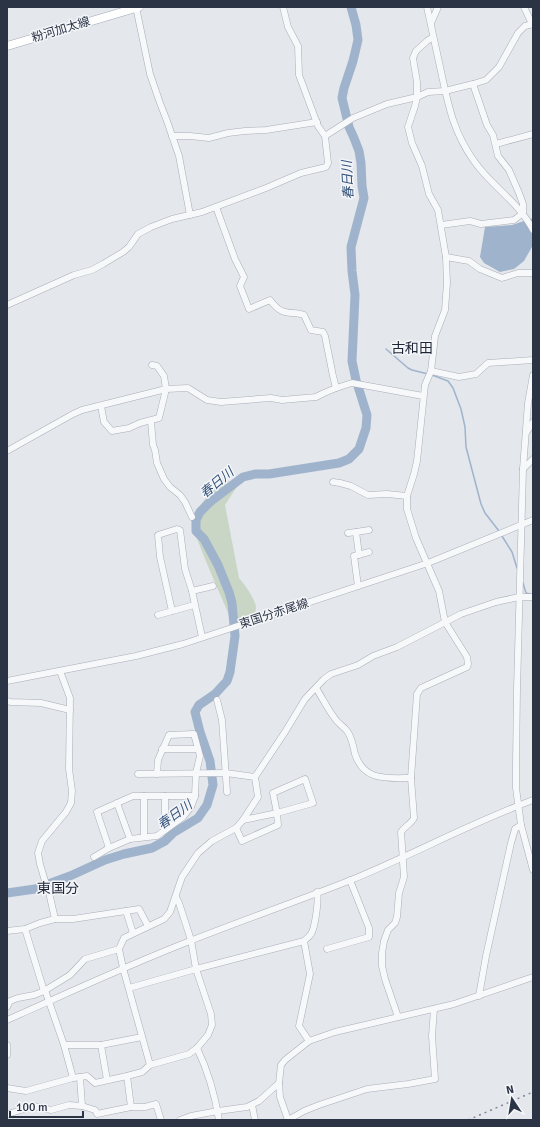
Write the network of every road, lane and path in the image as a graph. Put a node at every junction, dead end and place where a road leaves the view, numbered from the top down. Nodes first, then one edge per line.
1 (137, 7) edge
2 (282, 7) edge
3 (427, 7) edge
4 (438, 7) edge
5 (524, 7) edge
6 (431, 23) junction
7 (532, 24) edge
8 (433, 37) junction
9 (7, 46) edge
10 (473, 84) junction
11 (445, 91) junction
12 (416, 97) junction
13 (317, 122) junction
14 (533, 134) edge
15 (172, 136) junction
16 (325, 136) junction
17 (496, 144) junction
18 (216, 207) junction
19 (522, 214) junction
20 (190, 215) junction
21 (441, 225) junction
22 (533, 230) edge
23 (446, 257) junction
24 (533, 273) edge
25 (7, 305) edge
26 (533, 360) edge
27 (152, 365) dead end
28 (431, 371) junction
29 (533, 375) edge
30 (166, 388) junction
31 (336, 388) junction
32 (423, 396) junction
33 (101, 406) junction
34 (151, 421) junction
35 (533, 422) edge
36 (526, 433) junction
37 (7, 451) edge
38 (533, 459) edge
39 (523, 469) junction
40 (333, 482) dead end
41 (407, 496) junction
42 (192, 517) dead end
43 (533, 520) edge
44 (522, 524) junction
45 (369, 530) dead end
46 (356, 532) junction
47 (348, 533) dead end
48 (369, 552) dead end
49 (359, 554) junction
50 (428, 563) junction
51 (213, 586) dead end
52 (358, 586) junction
53 (192, 591) junction
54 (533, 597) edge
55 (520, 598) junction
56 (194, 605) junction
57 (172, 611) junction
58 (158, 615) dead end
59 (445, 622) junction
60 (202, 637) junction
61 (60, 671) junction
62 (7, 681) edge
63 (316, 688) junction
64 (7, 700) edge
65 (217, 700) dead end
66 (70, 710) junction
67 (198, 749) junction
68 (162, 750) junction
69 (199, 773) junction
70 (226, 773) junction
71 (138, 774) dead end
72 (158, 774) junction
73 (255, 777) junction
74 (411, 778) junction
75 (227, 792) dead end
76 (144, 796) junction
77 (165, 796) junction
78 (195, 796) junction
79 (533, 800) edge
80 (117, 803) junction
81 (518, 805) junction
82 (277, 813) junction
83 (243, 820) junction
84 (521, 825) junction
85 (236, 828) junction
86 (165, 830) junction
87 (144, 837) junction
88 (130, 839) junction
89 (109, 848) junction
90 (94, 857) dead end
91 (403, 858) junction
92 (533, 870) edge
93 (350, 880) junction
94 (317, 892) junction
95 (176, 897) junction
96 (126, 911) junction
97 (55, 919) junction
98 (148, 926) junction
99 (25, 929) junction
100 (7, 931) edge
101 (133, 933) junction
102 (191, 940) junction
103 (304, 941) junction
104 (119, 949) junction
105 (327, 949) dead end
106 (123, 968) junction
107 (196, 969) junction
108 (533, 977) edge
109 (129, 988) junction
110 (45, 990) junction
111 (479, 996) junction
112 (49, 1001) junction
113 (7, 1007) edge
114 (434, 1009) junction
115 (398, 1017) junction
116 (7, 1020) edge
117 (142, 1037) junction
118 (309, 1040) junction
119 (7, 1045) edge
120 (64, 1045) junction
121 (101, 1045) junction
122 (197, 1048) junction
123 (7, 1055) edge
124 (150, 1065) junction
125 (127, 1076) junction
126 (76, 1077) junction
127 (107, 1080) junction
128 (279, 1083) junction
129 (7, 1088) edge
130 (252, 1105) junction
131 (82, 1106) junction
132 (131, 1107) junction
133 (218, 1111) junction
134 (8, 1115) edge
135 (161, 1120) edge
136 (180, 1120) edge
137 (219, 1120) edge
138 (255, 1120) edge
139 (288, 1120) edge

1 - 9 main road, 粉河加太線
1 - 15 street
2 - 13 street
3 - 6 street
4 - 6 street
5 - 7 street
6 - 8 street
7 - 10 street
8 - 11 street
8 - 12 street
10 - 11 street
10 - 17 street
11 - 12 street
11 - 19 street
12 - 16 street
12 - 21 street
13 - 15 street
13 - 16 street
14 - 17 street
15 - 20 street
16 - 18 street
17 - 19 street
18 - 20 street
18 - 31 street
19 - 21 street
19 - 22 street
20 - 25 street
21 - 23 street
23 - 24 street
23 - 28 street
26 - 28 street
27 - 30 street
28 - 32 street
29 - 36 street
30 - 31 street
30 - 33 street
30 - 34 street
31 - 32 street
32 - 41 street
33 - 34 street
33 - 37 street
34 - 42 street
35 - 36 street
36 - 39 street
38 - 39 street
39 - 44 street
40 - 41 street
41 - 50 street
43 - 44 street, 東国分赤尾線
44 - 50 street, 東国分赤尾線
44 - 55 street
45 - 46 street
46 - 47 street
46 - 49 street
48 - 49 street
49 - 52 street
50 - 52 street, 東国分赤尾線
50 - 59 street
51 - 53 street
52 - 60 street, 東国分赤尾線
53 - 56 street
53 - 57 street
54 - 55 street
55 - 59 street
55 - 81 street
56 - 57 street
56 - 60 street
57 - 58 street
59 - 63 street
59 - 74 street
60 - 61 street, 東国分赤尾線
61 - 62 street, 東国分赤尾線
61 - 66 street
63 - 73 street
63 - 74 street
64 - 66 street
65 - 70 street
66 - 97 street
67 - 68 street
67 - 68 street
67 - 69 street
68 - 72 street
69 - 70 street
69 - 72 street
69 - 78 street
70 - 73 street
70 - 75 street
71 - 72 street
73 - 83 street
74 - 91 street
76 - 77 street
76 - 80 street
76 - 87 street
77 - 78 street
77 - 86 street
78 - 86 street
79 - 81 street
80 - 88 street
80 - 89 street
81 - 84 street
81 - 91 street
82 - 82 street
82 - 83 street
82 - 85 street
83 - 85 street
84 - 92 street
84 - 111 street
85 - 95 street
86 - 87 street
87 - 88 street
88 - 89 street
89 - 90 street
91 - 93 street
91 - 115 street
93 - 94 street
93 - 105 street
94 - 102 street
94 - 103 street
95 - 98 street
95 - 102 street
96 - 97 street
96 - 98 street
96 - 101 street
97 - 99 street
98 - 101 street
99 - 100 street
99 - 110 street
101 - 104 street
102 - 106 street
102 - 107 street
103 - 107 street
103 - 118 street
104 - 106 street
104 - 110 street
106 - 109 street
106 - 112 street
107 - 109 street
107 - 122 street
108 - 111 street
109 - 117 street
110 - 112 street
110 - 113 street
111 - 114 street
112 - 116 street
112 - 120 street
114 - 115 street
114 - 139 street
115 - 118 street
117 - 121 street
117 - 124 street
118 - 128 street
119 - 123 street
120 - 121 street
120 - 126 street
121 - 127 street
122 - 124 street
122 - 133 street
124 - 125 street
125 - 127 street
125 - 132 street
126 - 127 street
126 - 129 street
126 - 131 street
128 - 130 street
128 - 139 street
130 - 133 street
130 - 138 street
131 - 132 street
131 - 134 street
132 - 135 street
133 - 136 street
133 - 137 street

